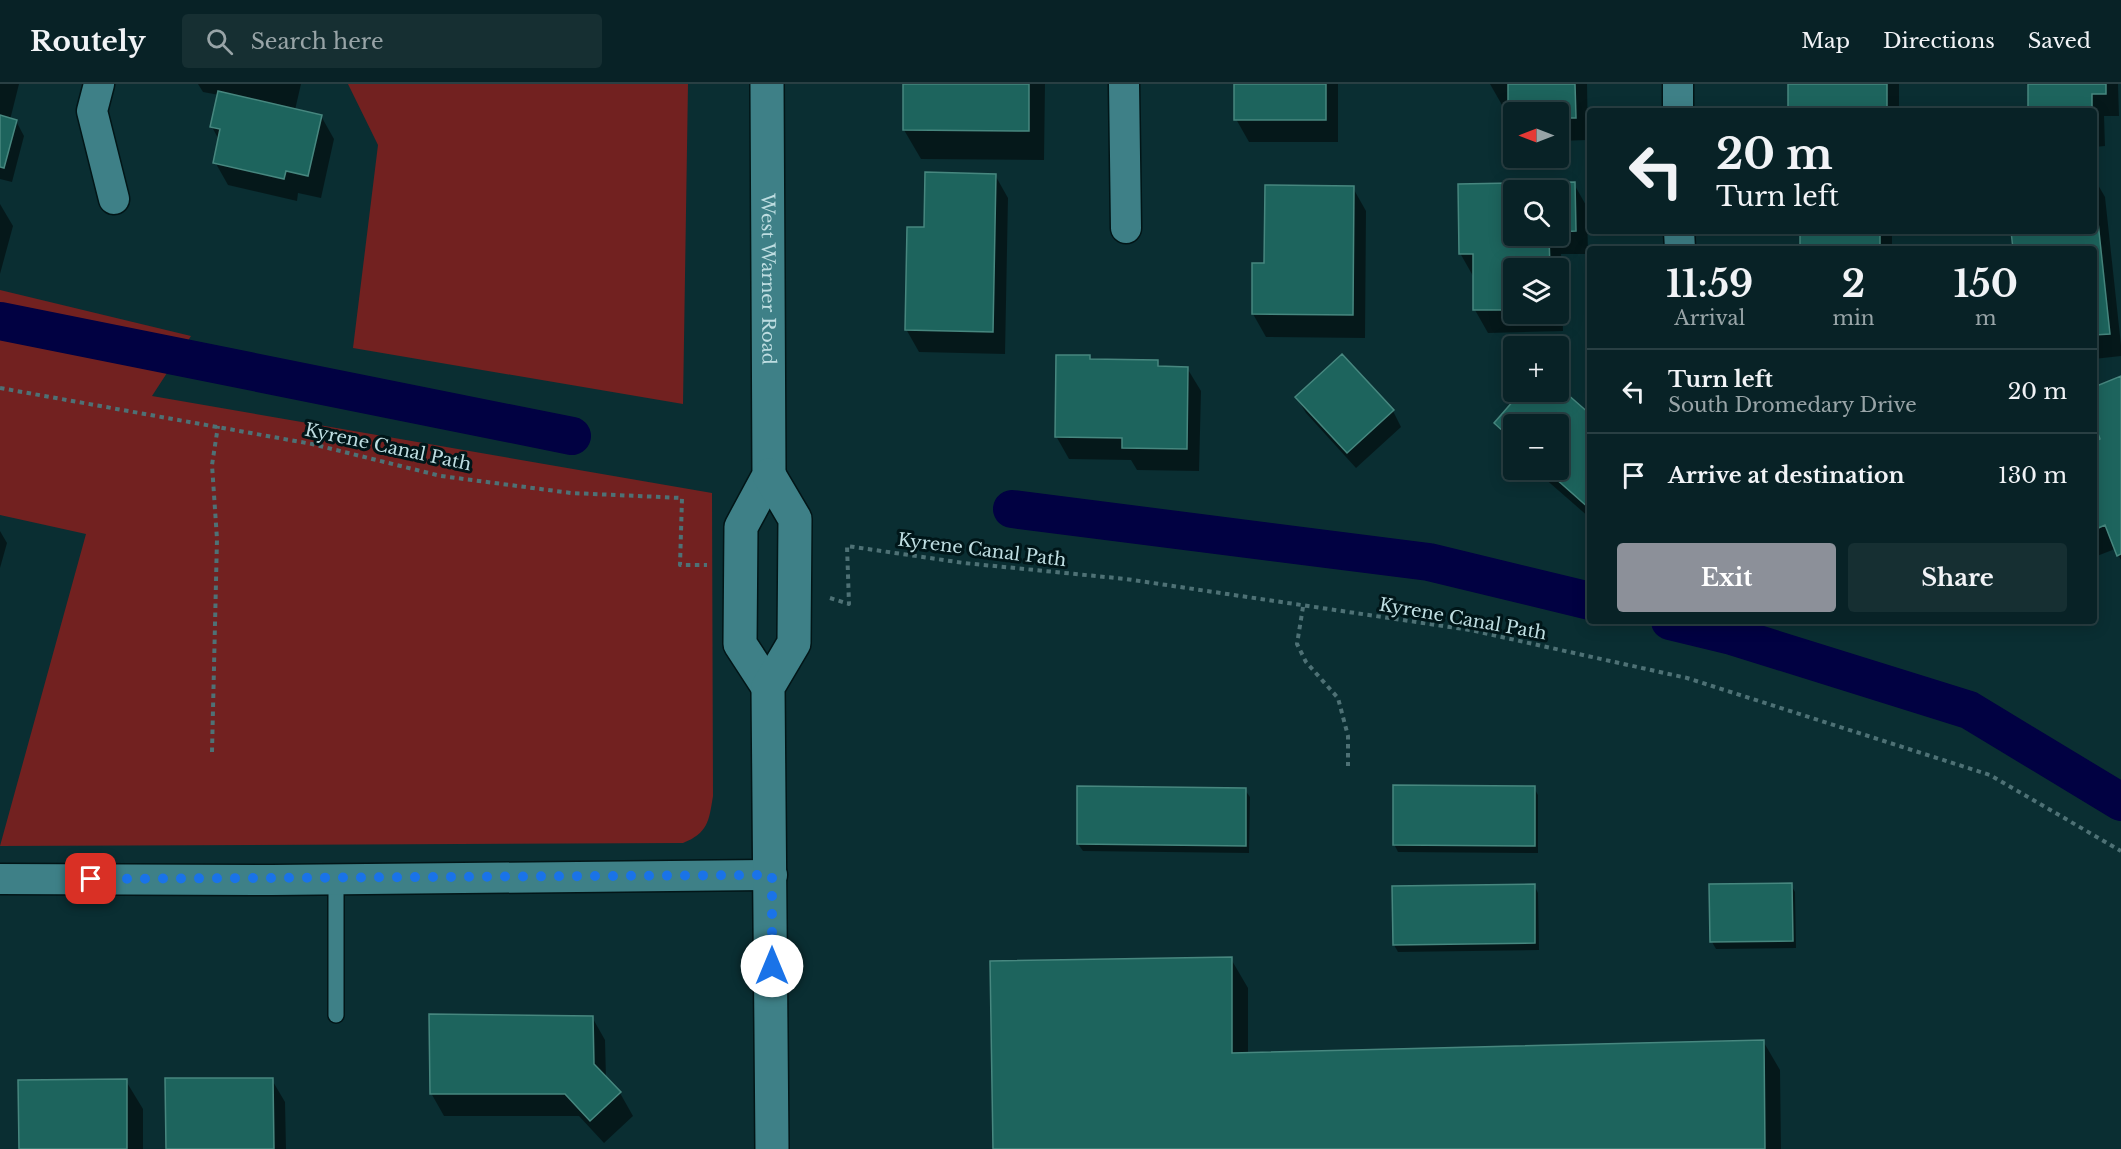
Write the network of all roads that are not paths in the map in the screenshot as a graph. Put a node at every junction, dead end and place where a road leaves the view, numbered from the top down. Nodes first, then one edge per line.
1 (99, 84) edge
2 (767, 84) edge
3 (1124, 84) edge
4 (1678, 84) edge
5 (1678, 108) edge
6 (114, 199) dead end
7 (1126, 228) dead end
8 (769, 475) junction
9 (768, 687) junction
10 (772, 875) junction
11 (0, 879) edge
12 (336, 879) junction
13 (336, 1015) dead end
14 (772, 1149) edge

1 - 6 street
2 - 8 main road, West Warner Road
3 - 7 street
4 - 5 street
8 - 9 main road
8 - 9 main road, West Warner Road
9 - 10 main road
10 - 12 street
10 - 14 main road
11 - 12 street
12 - 13 lane

